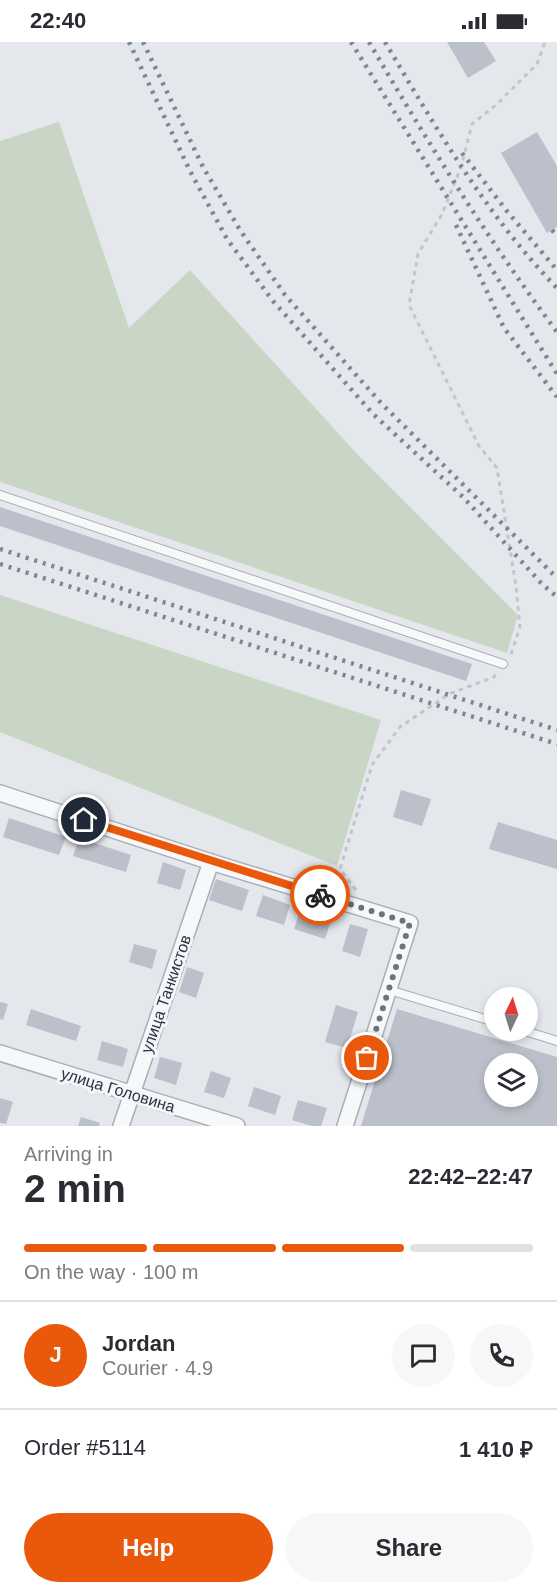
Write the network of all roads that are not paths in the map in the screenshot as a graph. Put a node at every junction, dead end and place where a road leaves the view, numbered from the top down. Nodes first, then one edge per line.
1 (0, 495) edge
2 (503, 664) road end
3 (0, 793) edge
4 (211, 862) junction
5 (389, 990) junction
6 (484, 1019) edge
7 (538, 1035) edge
8 (557, 1041) edge
9 (0, 1053) edge
10 (131, 1095) junction
11 (121, 1126) edge
12 (237, 1126) edge
13 (345, 1126) edge

1 - 2 lane
3 - 4 street
4 - 5 street
4 - 10 street, улица Танкистов
5 - 6 lane
5 - 13 street
7 - 8 lane
9 - 10 street, улица Головина
10 - 11 street, улица Танкистов
10 - 12 street, улица Головина

